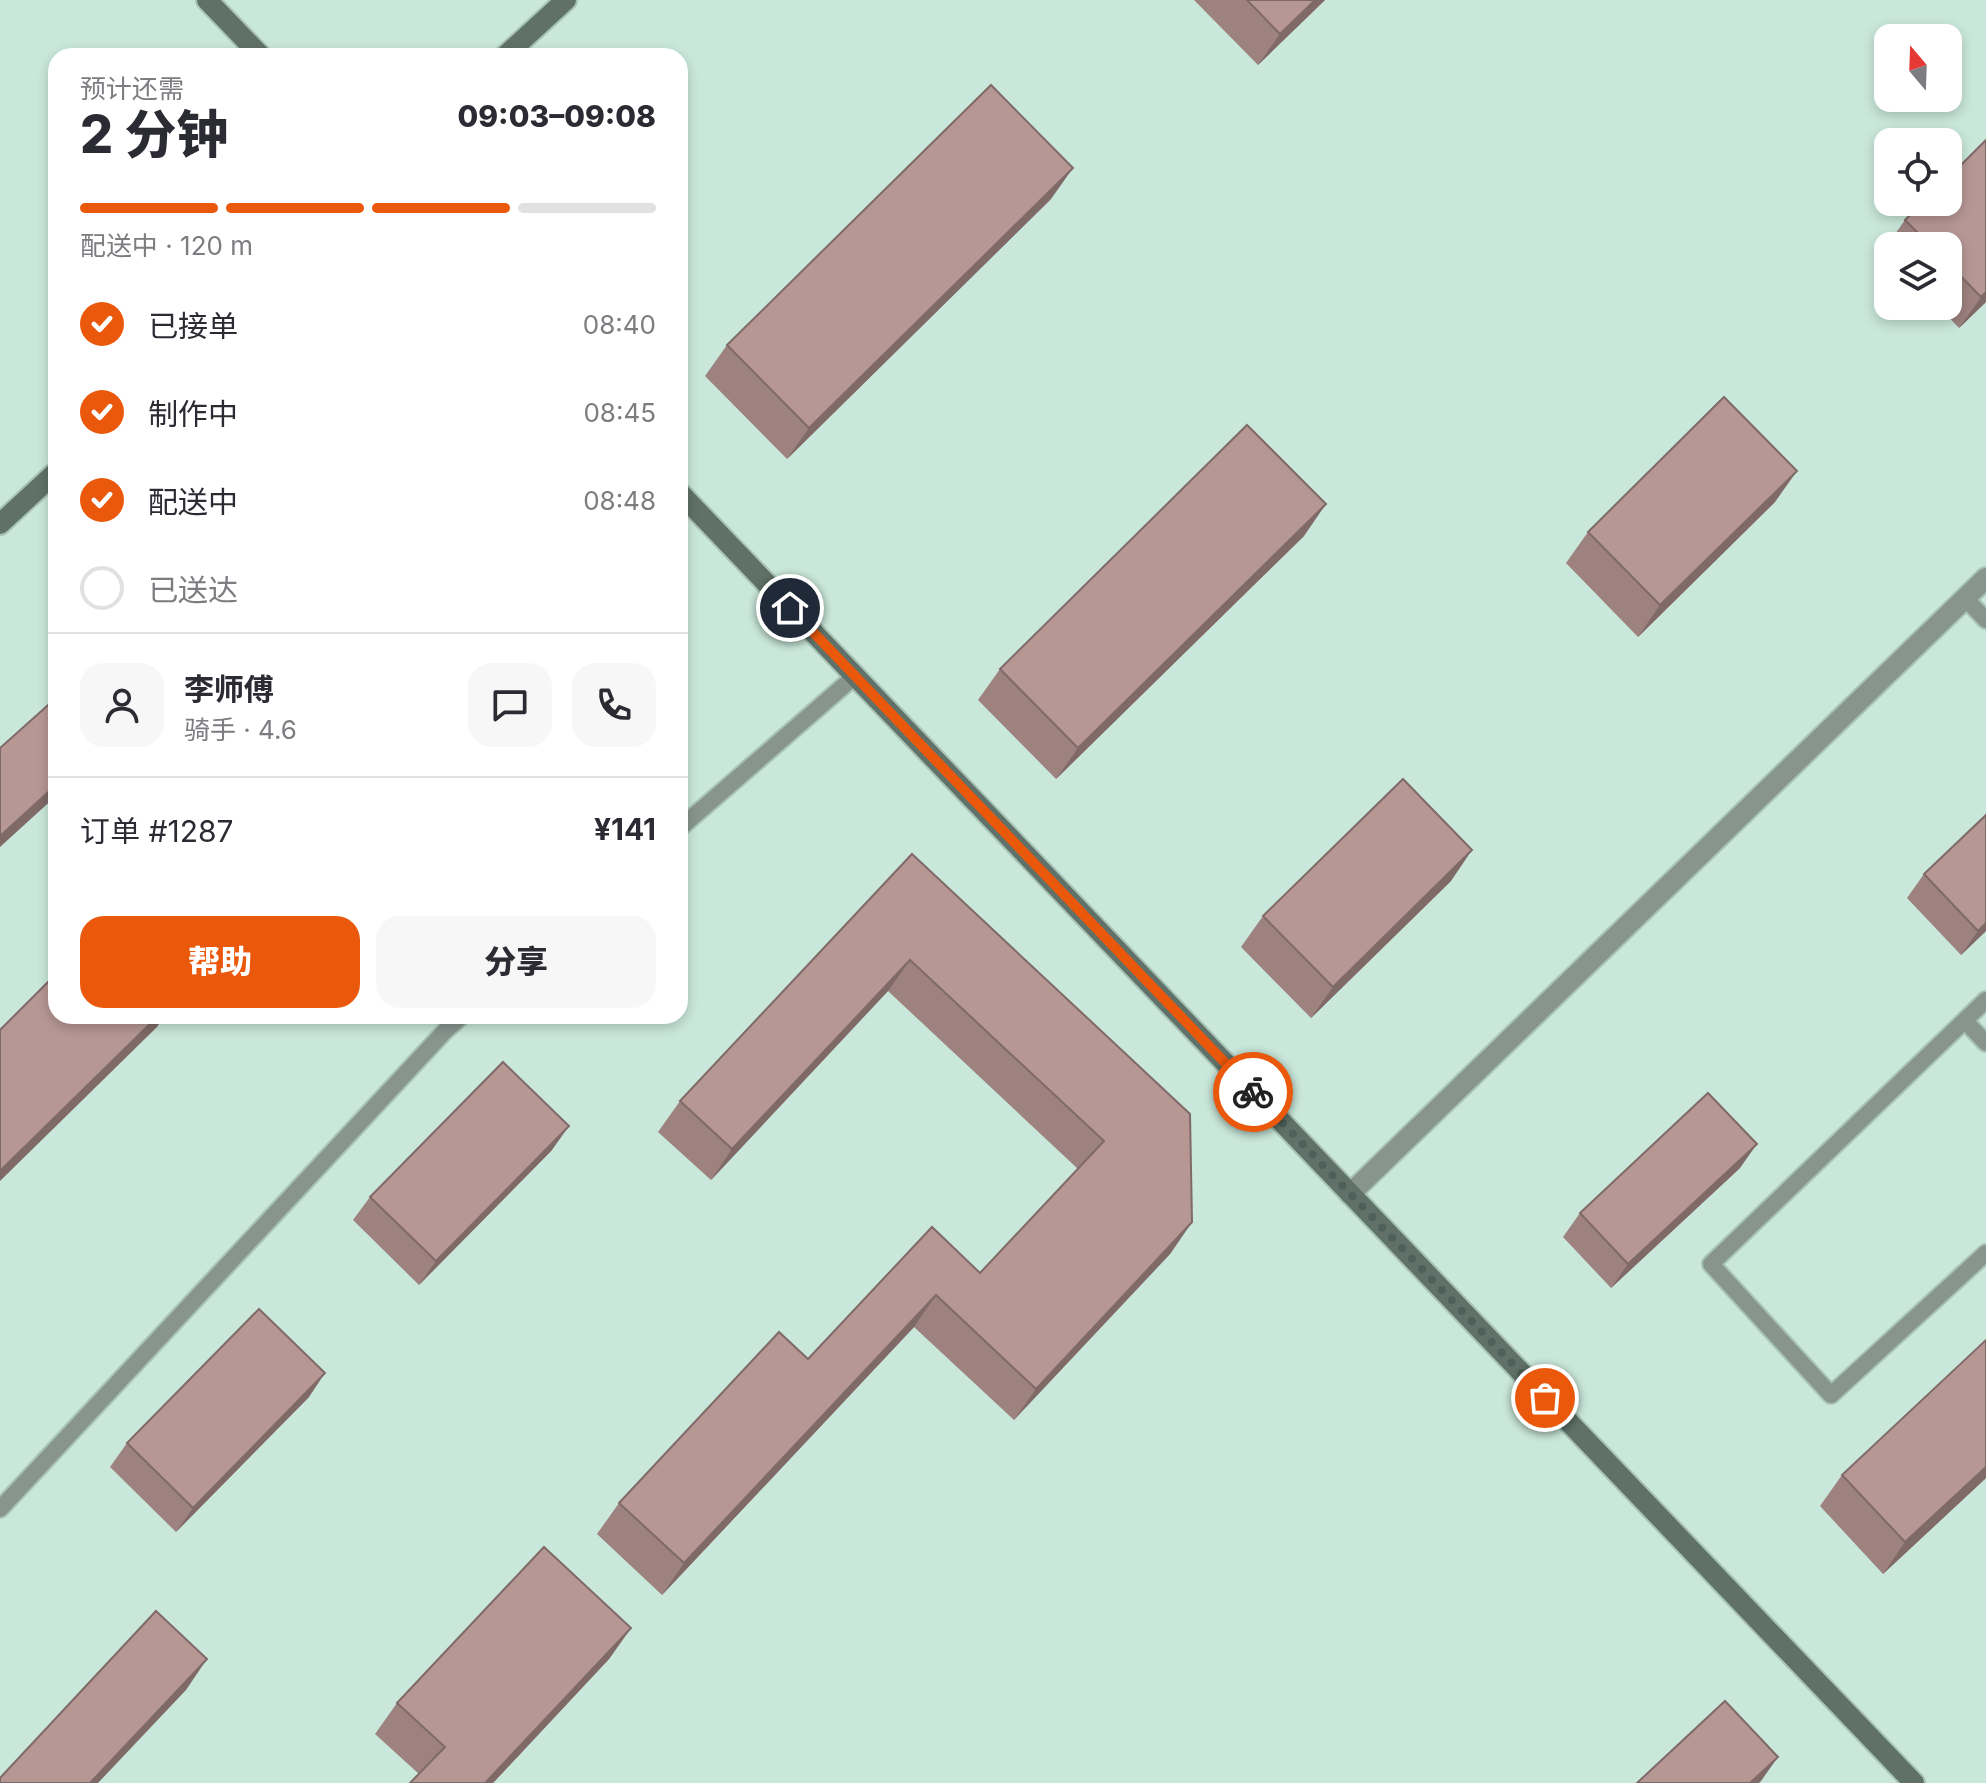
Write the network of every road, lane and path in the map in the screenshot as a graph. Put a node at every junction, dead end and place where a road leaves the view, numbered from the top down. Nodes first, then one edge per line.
1 (207, 0) edge
2 (566, 0) edge
3 (253, 48) edge
4 (514, 48) edge
5 (48, 479) edge
6 (688, 501) edge
7 (0, 524) edge
8 (1986, 578) edge
9 (1965, 598) junction
10 (1986, 620) edge
11 (855, 676) junction
12 (688, 821) edge
13 (1986, 1000) edge
14 (1965, 1021) junction
15 (453, 1024) edge
16 (1986, 1043) edge
17 (1350, 1194) junction
18 (1986, 1253) edge
19 (0, 1509) edge
20 (1914, 1783) edge

1 - 3 street
2 - 4 street
5 - 7 street
6 - 11 street
8 - 9 street
9 - 10 lane
9 - 17 street
11 - 12 lane
11 - 17 street
13 - 14 lane
14 - 16 lane
14 - 18 lane
15 - 19 lane
17 - 20 street

